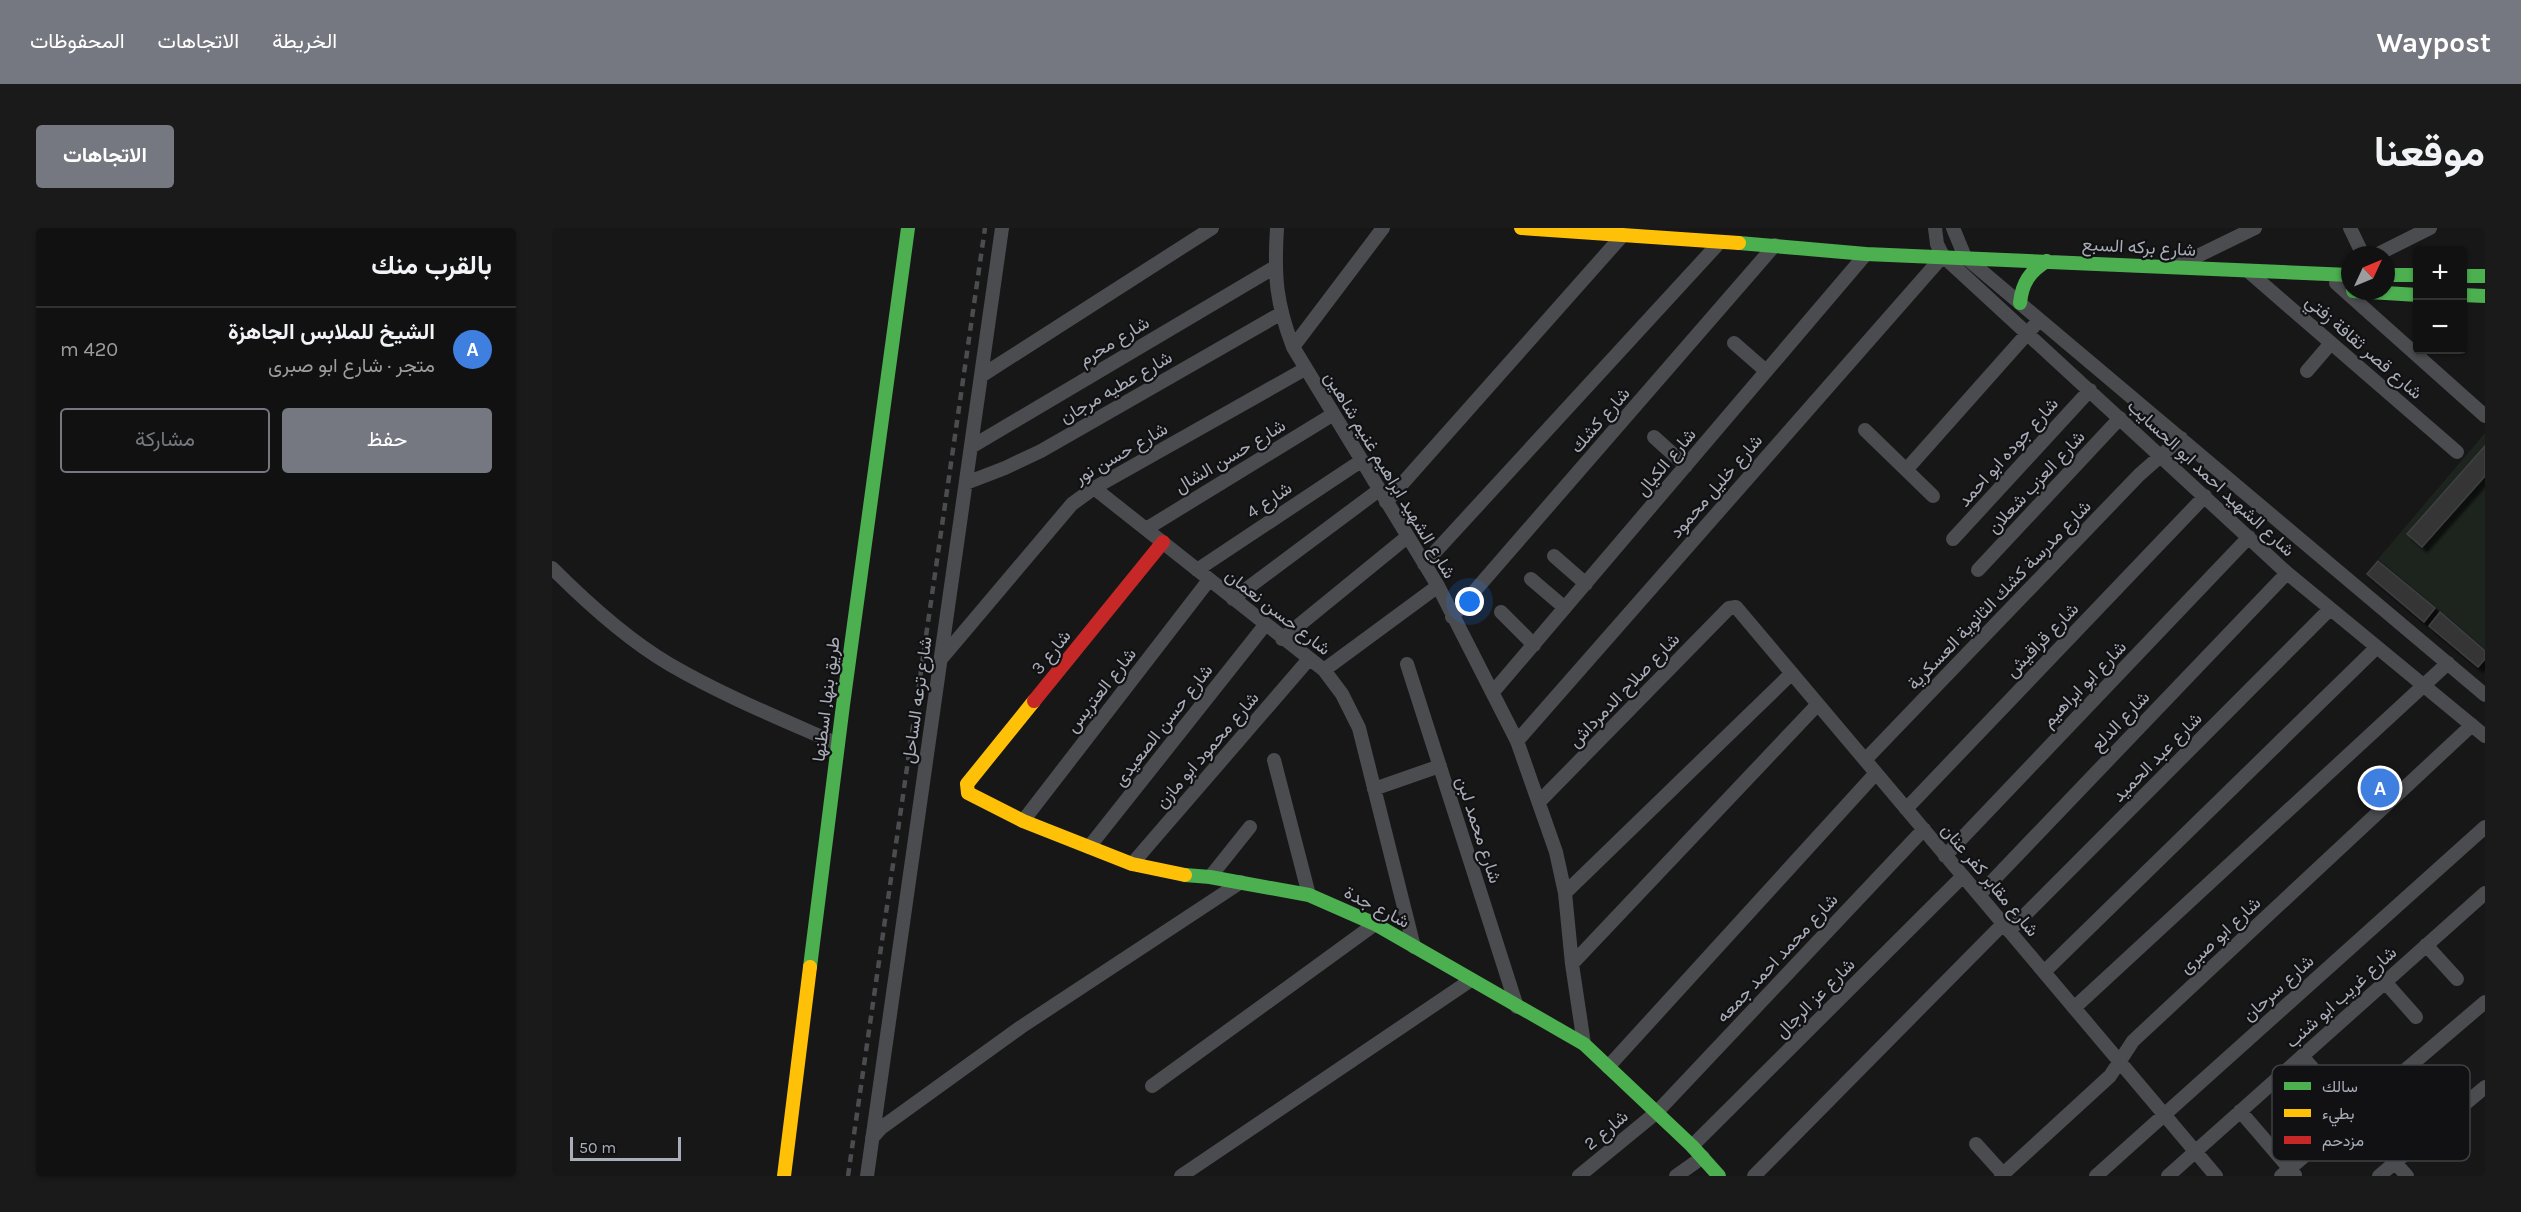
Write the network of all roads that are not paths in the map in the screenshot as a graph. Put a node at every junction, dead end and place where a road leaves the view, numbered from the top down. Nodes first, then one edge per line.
1 (908, 228) edge
2 (1002, 228) edge
3 (1212, 228) edge
4 (1277, 228) edge
5 (1383, 228) edge
6 (1521, 228) edge
7 (1935, 228) edge
8 (1953, 228) edge
9 (2255, 228) edge
10 (2350, 228) edge
11 (2430, 228) edge
12 (1588, 231) edge
13 (1622, 236) junction
14 (1719, 243) junction
15 (1775, 245) junction
16 (2359, 246) edge
17 (2394, 246) edge
18 (1866, 254) junction
19 (1943, 256) junction
20 (1965, 257) junction
21 (2047, 261) junction
22 (1275, 267) junction
23 (2175, 267) junction
24 (2248, 271) junction
25 (2340, 275) edge
26 (2395, 275) edge
27 (2413, 275) edge
28 (2467, 276) edge
29 (2485, 276) edge
30 (2395, 294) edge
31 (2413, 295) edge
32 (2467, 296) edge
33 (2485, 296) edge
34 (2020, 303) junction
35 (1280, 314) junction
36 (2040, 319) junction
37 (2028, 333) junction
38 (1734, 343) dead end
39 (2331, 343) junction
40 (1293, 347) junction
41 (1305, 369) junction
42 (1766, 371) junction
43 (2307, 371) dead end
44 (981, 376) junction
45 (2090, 390) junction
46 (1332, 415) junction
47 (2485, 416) edge
48 (2120, 418) junction
49 (1865, 430) dead end
50 (1654, 437) dead end
51 (2181, 438) junction
52 (971, 447) junction
53 (2457, 452) dead end
54 (2161, 456) junction
55 (1361, 461) junction
56 (1686, 466) junction
57 (1906, 470) junction
58 (966, 483) junction
59 (1094, 488) junction
60 (1382, 496) junction
61 (1932, 496) dead end
62 (2205, 496) junction
63 (1146, 529) junction
64 (1407, 537) junction
65 (2249, 537) junction
66 (1953, 539) dead end
67 (1163, 542) junction
68 (1554, 556) dead end
69 (1424, 564) junction
70 (552, 568) edge
71 (1197, 570) junction
72 (1978, 570) dead end
73 (2288, 573) junction
74 (1531, 579) dead end
75 (1209, 580) junction
76 (1586, 584) junction
77 (1438, 586) junction
78 (1233, 599) junction
79 (1736, 607) joint
80 (1565, 608) junction
81 (2330, 609) junction
82 (1501, 612) dead end
83 (1452, 617) junction
84 (1265, 625) junction
85 (1282, 639) junction
86 (1534, 645) junction
87 (2376, 648) junction
88 (1309, 659) junction
89 (940, 660) junction
90 (2448, 663) junction
91 (1407, 664) dead end
92 (1324, 670) junction
93 (1792, 673) junction
94 (2423, 686) junction
95 (1493, 692) junction
96 (2485, 695) edge
97 (1818, 704) junction
98 (2472, 725) junction
99 (2485, 736) edge
100 (1516, 741) junction
101 (838, 744) junction
102 (1274, 760) dead end
103 (1865, 760) junction
104 (1440, 766) junction
105 (1876, 773) junction
106 (967, 784) joint
107 (1374, 789) junction
108 (1539, 802) junction
109 (1906, 809) junction
110 (1023, 821) junction
111 (1250, 827) dead end
112 (2485, 827) edge
113 (1924, 829) junction
114 (1089, 847) junction
115 (1946, 855) junction
116 (1132, 864) junction
117 (1963, 876) junction
118 (1210, 877) junction
119 (1241, 882) junction
120 (1565, 893) junction
121 (2485, 893) edge
122 (1309, 895) junction
123 (1979, 895) junction
124 (1375, 924) junction
125 (2006, 927) junction
126 (2426, 945) junction
127 (1414, 947) junction
128 (1572, 964) junction
129 (2044, 972) junction
130 (1471, 980) junction
131 (2457, 980) dead end
132 (2385, 982) junction
133 (2485, 1002) edge
134 (1517, 1007) junction
135 (2074, 1008) junction
136 (2416, 1017) dead end
137 (1584, 1044) junction
138 (2302, 1056) junction
139 (2119, 1062) junction
140 (2292, 1065) edge
141 (2310, 1065) edge
142 (2411, 1065) edge
143 (1608, 1067) junction
144 (2272, 1083) edge
145 (1152, 1086) dead end
146 (2485, 1087) edge
147 (2470, 1100) edge
148 (2240, 1111) junction
149 (1657, 1112) junction
150 (2163, 1114) junction
151 (872, 1138) junction
152 (1976, 1144) dead end
153 (1692, 1146) junction
154 (2195, 1151) junction
155 (2272, 1152) edge
156 (1703, 1157) junction
157 (2279, 1161) edge
158 (2303, 1161) edge
159 (2395, 1162) joint
160 (2289, 1174) edge
161 (2002, 1175) edge
162 (784, 1176) edge
163 (867, 1176) edge
164 (1181, 1176) edge
165 (1579, 1176) edge
166 (1676, 1176) edge
167 (1719, 1176) edge
168 (1754, 1176) edge
169 (2096, 1176) edge
170 (2168, 1176) edge
171 (2216, 1176) edge
172 (2379, 1176) edge
173 (2407, 1176) edge

1 - 101 main road, طريق بنها, اسطنها
2 - 44 street, شارع ترعه الساحل
3 - 44 street
4 - 22 street, شارع الشهيد ابراهيم غنيم شاهين
5 - 40 street
6 - 12 main road, شارع بركه السبع
7 - 19 street
8 - 20 street, شارع الشهيد احمد ابو الحسايب
9 - 23 street
10 - 16 street
11 - 17 street
12 - 13 main road, شارع بركه السبع
13 - 14 main road, شارع بركه السبع
13 - 60 street
14 - 15 main road, شارع بركه السبع
14 - 69 street
15 - 18 main road, شارع بركه السبع
15 - 83 street, شارع كشك
18 - 19 main road, شارع بركه السبع
18 - 42 street, شارع الكيال
19 - 20 main road, شارع بركه السبع
19 - 37 street, شارع الشهيد احمد ابو الحسايب
19 - 100 street, شارع خليل محمود
20 - 21 main road, شارع بركه السبع
20 - 34 street, شارع الشهيد احمد ابو الحسايب
21 - 23 main road, شارع بركه السبع
21 - 34 main road
22 - 35 street, شارع الشهيد ابراهيم غنيم شاهين
22 - 52 street, شارع محرم
23 - 24 main road, شارع بركه السبع
24 - 25 main road, شارع بركه السبع
24 - 39 street, شارع قصر ثقافة زفتي
25 - 47 street
26 - 27 main road
28 - 29 main road
30 - 31 main road, شارع بركه السبع
32 - 33 main road
34 - 36 street, شارع الشهيد احمد ابو الحسايب
35 - 40 street, شارع الشهيد ابراهيم غنيم شاهين
35 - 58 street, شارع عطيه مرجان
36 - 37 street
36 - 51 street, شارع الشهيد احمد ابو الحسايب
37 - 45 street, شارع الشهيد احمد ابو الحسايب
37 - 57 street
38 - 42 street
39 - 43 street
39 - 53 street, شارع قصر ثقافة زفتي
40 - 41 street, شارع الشهيد ابراهيم غنيم شاهين
41 - 46 street, شارع الشهيد ابراهيم غنيم شاهين
41 - 59 street, شارع حسن نور
42 - 56 street, شارع الكيال
44 - 52 street, شارع ترعه الساحل
45 - 48 street, شارع الشهيد احمد ابو الحسايب
45 - 66 street, شارع جوده ابو احمد
46 - 55 street, شارع الشهيد ابراهيم غنيم شاهين
46 - 63 street, شارع حسن الشال
48 - 54 street, شارع الشهيد احمد ابو الحسايب
48 - 72 street, شارع العزب شعلان
49 - 57 street
50 - 56 street
51 - 54 street, شارع مدرسة كشك الثانوية العسكرية
51 - 90 street, شارع الشهيد احمد ابو الحسايب
52 - 58 street, شارع ترعه الساحل
54 - 62 street, شارع الشهيد احمد ابو الحسايب
54 - 103 street, شارع مدرسة كشك الثانوية العسكرية
55 - 60 street, شارع الشهيد ابراهيم غنيم شاهين
55 - 71 street, شارع 4
56 - 76 street, شارع الكيال
57 - 61 street
58 - 89 street, شارع ترعه الساحل
59 - 63 street, شارع حسن نعمان
59 - 89 street, شارع حسن نور
60 - 64 street, شارع الشهيد ابراهيم غنيم شاهين
60 - 78 street
62 - 65 street, شارع الشهيد احمد ابو الحسايب
62 - 109 street, شارع قراقيش
63 - 67 street, شارع حسن نعمان
64 - 69 street, شارع الشهيد ابراهيم غنيم شاهين
64 - 85 street
65 - 73 street, شارع الشهيد احمد ابو الحسايب
65 - 115 street, شارع ابو ابراهيم
67 - 71 street, شارع حسن نعمان
67 - 106 main road, شارع 3
68 - 76 street
69 - 77 street, شارع الشهيد ابراهيم غنيم شاهين
70 - 101 street
71 - 75 street, شارع حسن نعمان
73 - 81 street, شارع الشهيد احمد ابو الحسايب
73 - 123 street, شارع الدلع
74 - 80 street
75 - 78 street, شارع حسن نعمان
75 - 110 street, شارع العتريس
76 - 80 street, شارع الكيال
77 - 83 street, شارع الشهيد ابراهيم غنيم شاهين
77 - 92 street
78 - 84 street, شارع حسن نعمان
79 - 93 street, شارع مقابر كفر عنان
79 - 108 street, شارع صلاح الدمرداش
80 - 86 street, شارع الكيال
81 - 87 street, شارع الشهيد احمد ابو الحسايب
81 - 125 street, شارع عبد الحميد
82 - 86 street
83 - 95 street, شارع الشهيد ابراهيم غنيم شاهين
84 - 85 street, شارع حسن نعمان
84 - 114 street, شارع حسن الصعيدى
85 - 88 street, شارع حسن نعمان
86 - 95 street, شارع الكيال
87 - 94 street, شارع الشهيد احمد ابو الحسايب
87 - 129 street
88 - 92 street, شارع حسن نعمان
88 - 116 street, شارع محمود ابو مازن
89 - 151 street, شارع ترعه الساحل
90 - 94 street
90 - 96 street, شارع الشهيد احمد ابو الحسايب
91 - 104 street, شارع محمد لبن
92 - 107 street, شارع حسن نعمان
93 - 97 street, شارع مقابر كفر عنان
93 - 120 street
94 - 98 street, شارع الشهيد احمد ابو الحسايب
94 - 135 street
95 - 100 street, شارع الشهيد ابراهيم غنيم شاهين
97 - 103 street, شارع مقابر كفر عنان
97 - 128 street
98 - 99 street, شارع الشهيد احمد ابو الحسايب
98 - 139 street, شارع ابو صبرى
100 - 108 street, شارع الشهيد ابراهيم غنيم شاهين
101 - 162 main road, طريق بنها, اسطنها
102 - 122 street
103 - 105 street, شارع مقابر كفر عنان
104 - 107 street
104 - 134 street, شارع محمد لبن
105 - 109 street, شارع مقابر كفر عنان
105 - 143 street
106 - 110 main road, شارع جدة
107 - 127 street, شارع حسن نعمان
108 - 120 street, شارع الشهيد ابراهيم غنيم شاهين
109 - 113 street, شارع مقابر كفر عنان
110 - 114 main road, شارع جدة
111 - 118 street
112 - 150 street, شارع سرحان
113 - 115 street, شارع مقابر كفر عنان
113 - 149 street, شارع محمد احمد جمعه
114 - 116 main road, شارع جدة
115 - 117 street, شارع مقابر كفر عنان
116 - 118 main road, شارع جدة
117 - 123 street, شارع مقابر كفر عنان
117 - 153 street, شارع عز الرجال
118 - 119 main road, شارع جدة
119 - 122 main road, شارع جدة
119 - 151 street
120 - 128 street, شارع الشهيد ابراهيم غنيم شاهين
121 - 126 street, شارع غريب ابو شنب
122 - 124 main road, شارع جدة
123 - 125 street, شارع مقابر كفر عنان
124 - 127 main road, شارع جدة
124 - 145 street
125 - 129 street, شارع مقابر كفر عنان
125 - 168 street, شارع عبد الحميد
126 - 131 street
126 - 132 street, شارع غريب ابو شنب
127 - 130 main road, شارع جدة
128 - 137 street, شارع الشهيد ابراهيم غنيم شاهين
129 - 135 street, شارع مقابر كفر عنان
130 - 134 main road, شارع جدة
130 - 164 street
132 - 136 street
132 - 138 street, شارع غريب ابو شنب
133 - 142 street
134 - 137 main road, شارع جدة
135 - 139 street, شارع مقابر كفر عنان
137 - 143 main road, شارع جدة
138 - 140 street, شارع غريب ابو شنب
138 - 141 street
139 - 150 street, شارع مقابر كفر عنان
139 - 161 street, شارع ابو صبرى
143 - 149 main road, شارع جدة
144 - 148 street, شارع غريب ابو شنب
146 - 147 street
148 - 154 street, شارع غريب ابو شنب
148 - 155 street
149 - 153 main road, شارع جدة
149 - 165 street, شارع 2
150 - 154 street, شارع مقابر كفر عنان
150 - 169 street, شارع سرحان
151 - 163 street, شارع ترعه الساحل
152 - 161 street
153 - 156 main road, شارع جدة
154 - 170 street, شارع غريب ابو شنب
154 - 171 street, شارع مقابر كفر عنان
156 - 166 street
156 - 167 main road, شارع جدة
157 - 160 street
158 - 160 street
159 - 172 street
159 - 173 street

